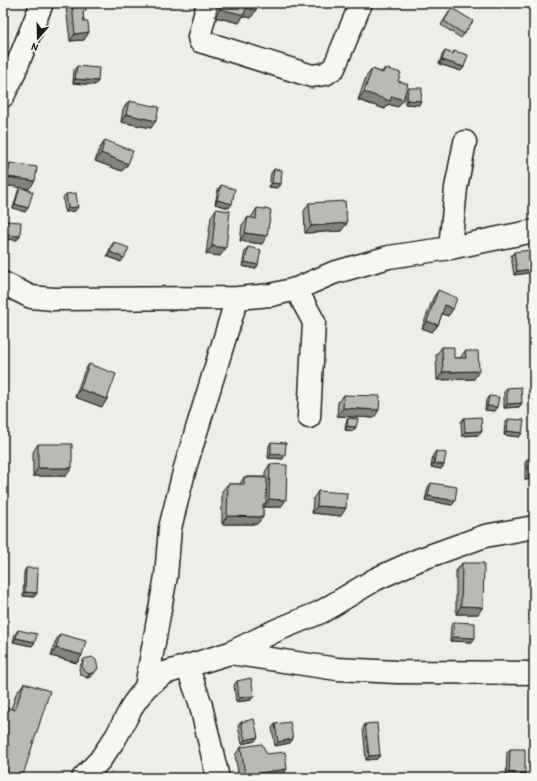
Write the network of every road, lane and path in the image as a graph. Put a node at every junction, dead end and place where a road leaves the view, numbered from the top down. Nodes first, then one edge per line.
1 (42, 3) edge
2 (208, 3) edge
3 (361, 3) edge
4 (3, 96) edge
5 (465, 142) dead end
6 (534, 231) edge
7 (450, 248) junction
8 (3, 283) edge
9 (296, 289) junction
10 (237, 298) junction
11 (309, 417) dead end
12 (534, 527) edge
13 (230, 653) junction
14 (187, 666) junction
15 (534, 673) edge
16 (146, 687) junction
17 (83, 778) edge
18 (218, 778) edge

1 - 4 street
2 - 3 street
5 - 7 street
6 - 7 street
7 - 9 street
8 - 10 street
9 - 10 street
9 - 11 street
10 - 16 street
12 - 13 street
13 - 14 street
13 - 15 street
14 - 16 street
14 - 18 street
16 - 17 street

